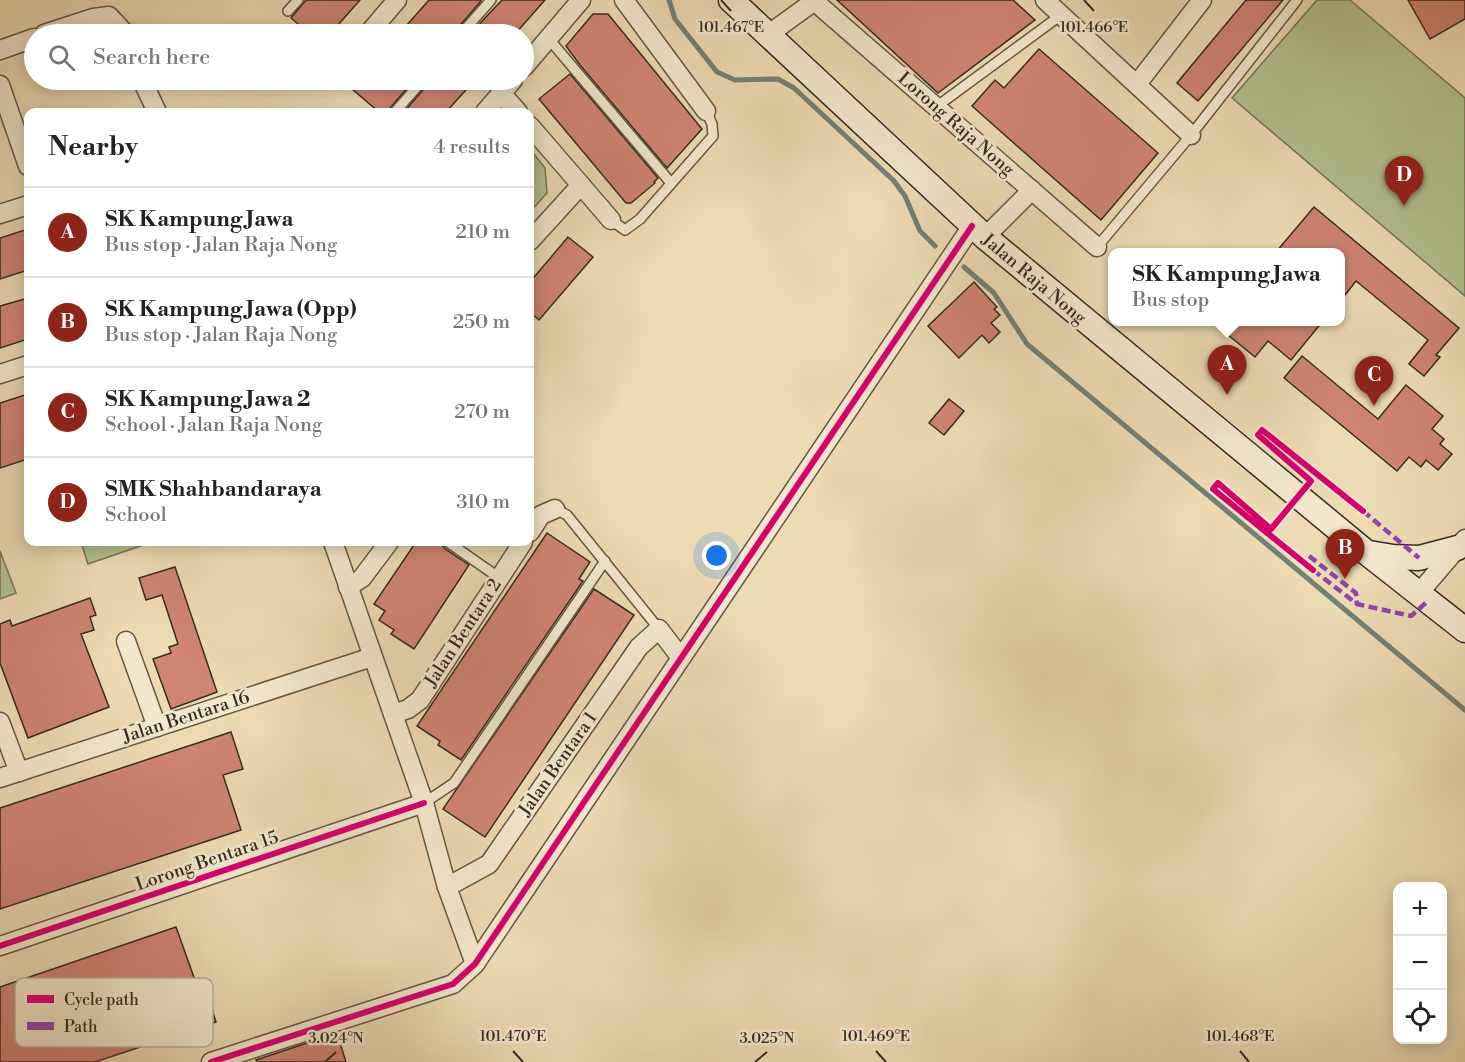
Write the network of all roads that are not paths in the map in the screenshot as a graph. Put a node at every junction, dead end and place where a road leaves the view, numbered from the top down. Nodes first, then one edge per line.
1 (298, 0) edge
2 (397, 0) edge
3 (491, 0) edge
4 (581, 0) edge
5 (624, 0) edge
6 (731, 0) edge
7 (814, 0) edge
8 (1045, 0) edge
9 (1202, 0) edge
10 (1297, 0) edge
11 (288, 11) dead end
12 (1061, 15) junction
13 (75, 24) edge
14 (117, 24) edge
15 (377, 24) edge
16 (470, 24) edge
17 (769, 34) junction
18 (548, 39) junction
19 (24, 42) edge
20 (0, 50) edge
21 (534, 55) edge
22 (1137, 84) junction
23 (0, 85) edge
24 (147, 90) edge
25 (414, 90) edge
26 (504, 90) edge
27 (509, 90) edge
28 (936, 107) junction
29 (155, 108) edge
30 (398, 108) edge
31 (488, 108) edge
32 (516, 108) edge
33 (706, 111) joint
34 (534, 131) edge
35 (1191, 135) junction
36 (24, 154) edge
37 (671, 183) junction
38 (581, 185) junction
39 (1032, 190) junction
40 (24, 206) edge
41 (0, 214) edge
42 (611, 220) joint
43 (978, 232) junction
44 (534, 237) edge
45 (1097, 247) joint
46 (24, 366) edge
47 (0, 374) edge
48 (555, 509) joint
49 (534, 526) edge
50 (1461, 544) edge
51 (334, 546) edge
52 (386, 546) edge
53 (454, 546) edge
54 (520, 546) edge
55 (1367, 553) junction
56 (605, 561) junction
57 (498, 577) junction
58 (348, 587) junction
59 (1419, 592) junction
60 (659, 629) junction
61 (1465, 630) edge
62 (126, 641) dead end
63 (372, 657) junction
64 (681, 658) junction
65 (393, 714) junction
66 (0, 722) edge
67 (157, 727) junction
68 (19, 772) junction
69 (0, 778) edge
70 (424, 803) junction
71 (447, 887) junction
72 (0, 946) edge
73 (475, 964) junction
74 (211, 1062) edge

1 - 11 lane
2 - 15 street
3 - 16 lane
4 - 18 street
5 - 33 street
6 - 17 main road, Jalan Raja Nong
7 - 17 street
7 - 28 street, Lorong Raja Nong
8 - 12 street
9 - 22 street
10 - 35 lane
12 - 22 street
12 - 28 lane
13 - 14 street
17 - 43 main road, Jalan Raja Nong
18 - 21 street
18 - 37 lane
19 - 20 street
22 - 35 street
23 - 36 street
24 - 29 street
25 - 30 lane
26 - 31 street
27 - 32 street
28 - 39 street, Lorong Raja Nong
33 - 37 lane
34 - 38 street
35 - 45 lane
37 - 42 lane
38 - 42 street
38 - 44 street
39 - 43 street
39 - 45 street, Lorong Raja Nong
40 - 41 street
43 - 55 main road, Jalan Raja Nong
43 - 64 street
46 - 47 street
48 - 49 street
48 - 56 lane
50 - 55 main road
50 - 59 street
51 - 58 street
52 - 58 street
53 - 57 lane
54 - 57 street, Jalan Bentara 2
55 - 59 main road, Jalan Raja Nong
56 - 60 lane
56 - 70 lane
57 - 65 street, Jalan Bentara 2
58 - 63 street
59 - 61 main road, Jalan Raja Nong
60 - 64 street
60 - 71 street, Jalan Bentara 1
62 - 67 street
63 - 65 street
63 - 67 street, Jalan Bentara 16
64 - 73 street
65 - 70 street
66 - 68 street
67 - 68 street, Jalan Bentara 16
68 - 69 street, Jalan Bentara 16
70 - 71 street
70 - 72 street, Lorong Bentara 15
71 - 73 street
73 - 74 street

